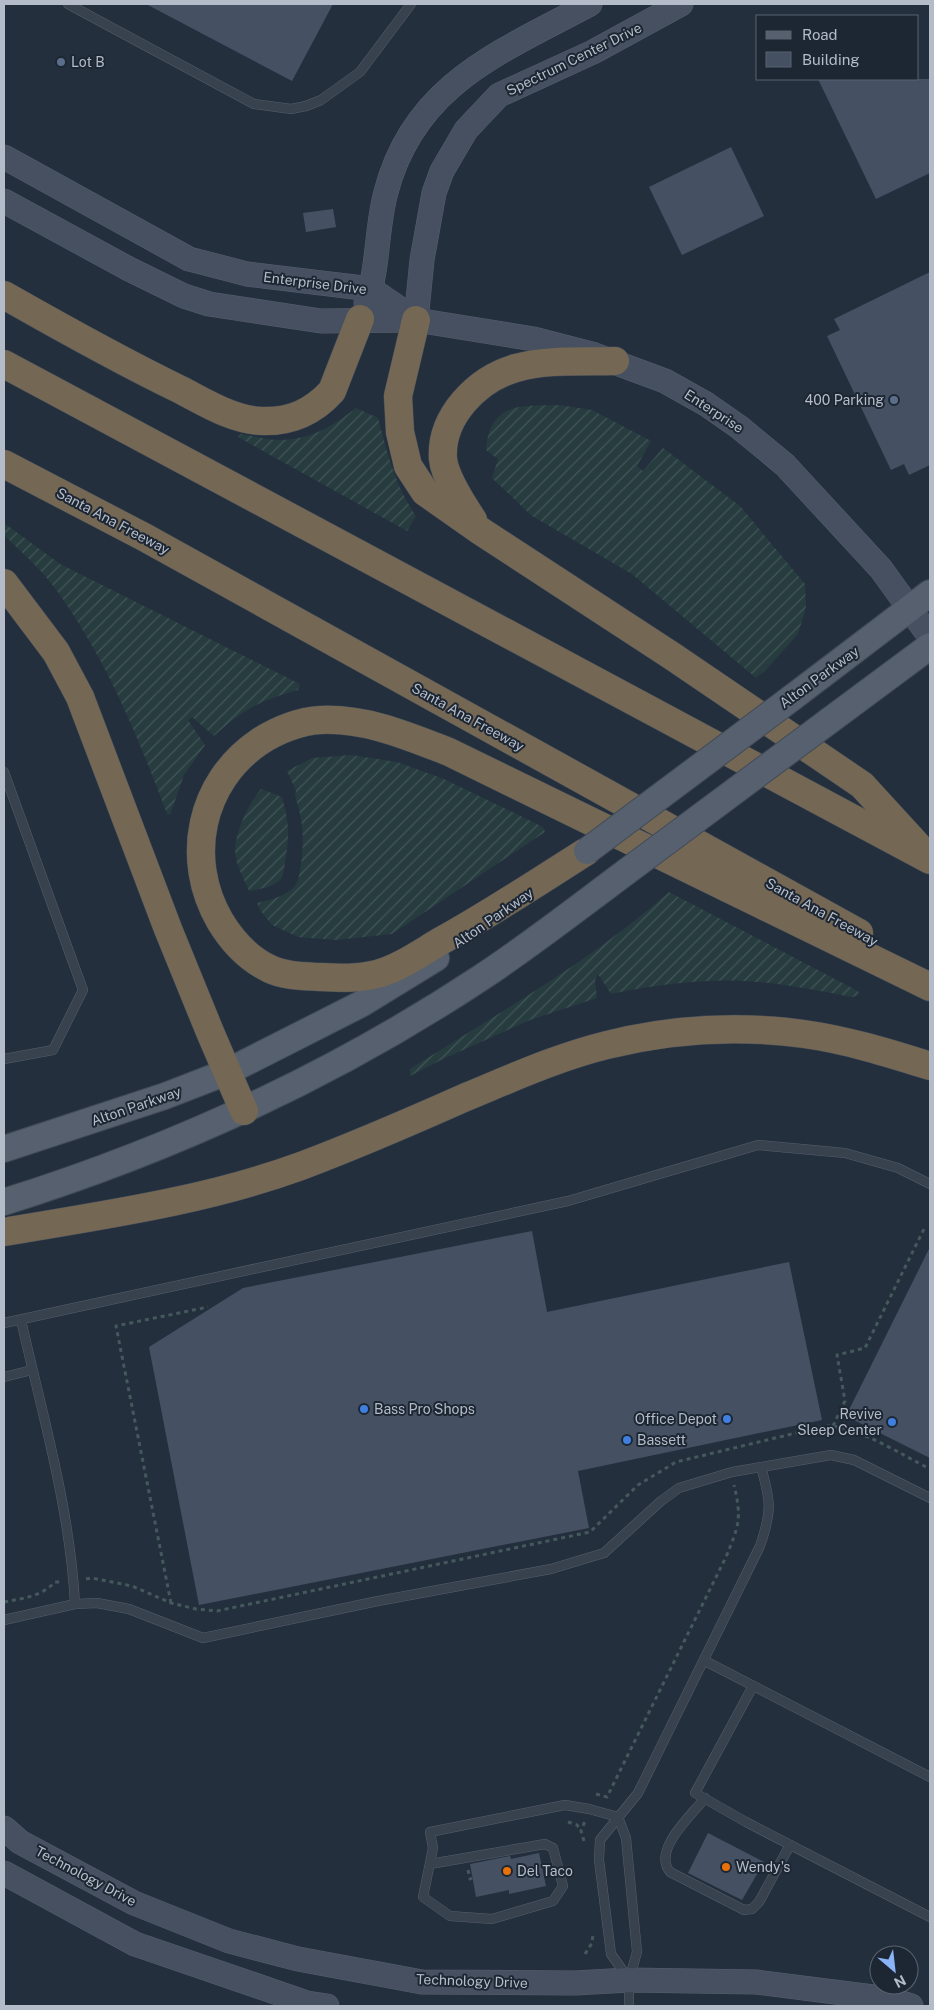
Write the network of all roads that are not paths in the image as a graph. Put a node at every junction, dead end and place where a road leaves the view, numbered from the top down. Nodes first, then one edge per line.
1 (68, 4) edge
2 (411, 4) edge
3 (590, 4) edge
4 (681, 4) edge
5 (4, 158) edge
6 (4, 201) edge
7 (371, 289) junction
8 (4, 295) edge
9 (360, 319) junction
10 (416, 320) junction
11 (615, 361) junction
12 (4, 364) edge
13 (4, 464) edge
14 (480, 530) junction
15 (4, 583) edge
16 (930, 593) edge
17 (910, 610) junction
18 (930, 637) edge
19 (930, 646) edge
20 (4, 772) edge
21 (587, 851) junction
22 (930, 859) edge
23 (930, 972) edge
24 (930, 987) edge
25 (4, 1059) edge
26 (930, 1066) edge
27 (227, 1072) junction
28 (244, 1111) junction
29 (4, 1149) edge
30 (930, 1184) edge
31 (4, 1202) edge
32 (4, 1232) edge
33 (21, 1320) junction
34 (4, 1323) edge
35 (32, 1370) junction
36 (4, 1377) edge
37 (761, 1467) junction
38 (930, 1498) edge
39 (75, 1604) junction
40 (4, 1620) edge
41 (705, 1661) junction
42 (753, 1686) junction
43 (930, 1777) edge
44 (705, 1798) junction
45 (618, 1817) junction
46 (4, 1828) edge
47 (790, 1845) junction
48 (430, 1864) junction
49 (4, 1873) edge
50 (930, 1917) edge
51 (629, 1980) junction
52 (327, 2006) edge
53 (629, 2006) edge
54 (911, 2006) edge

1 - 2 lane
3 - 7 street
4 - 10 street, Spectrum Center Drive
5 - 7 street, Enterprise Drive
6 - 9 street
7 - 9 street
7 - 10 street, Enterprise Drive
8 - 9 highway
9 - 10 street
10 - 11 street, Enterprise
10 - 14 highway
11 - 14 highway
11 - 17 street, Enterprise
12 - 22 highway
13 - 23 highway, Santa Ana Freeway
14 - 22 highway
15 - 27 highway
16 - 17 main road, Alton Parkway
17 - 18 street, Enterprise
17 - 21 main road, Alton Parkway, bridge
19 - 28 main road, bridge
20 - 25 lane
21 - 24 highway
21 - 27 main road, Alton Parkway
26 - 32 highway
27 - 28 highway
27 - 29 main road, Alton Parkway
28 - 31 main road
30 - 33 lane
33 - 34 lane
33 - 35 lane
35 - 36 lane
35 - 39 lane
37 - 38 lane
37 - 39 lane
37 - 41 lane
39 - 40 lane
41 - 42 lane
41 - 45 lane
42 - 43 lane
42 - 44 lane
44 - 47 lane
44 - 47 lane
45 - 48 lane
45 - 51 lane
45 - 51 lane
46 - 51 street, Technology Drive
47 - 50 lane
48 - 48 lane
49 - 52 street
51 - 53 lane
51 - 54 street, Technology Drive

